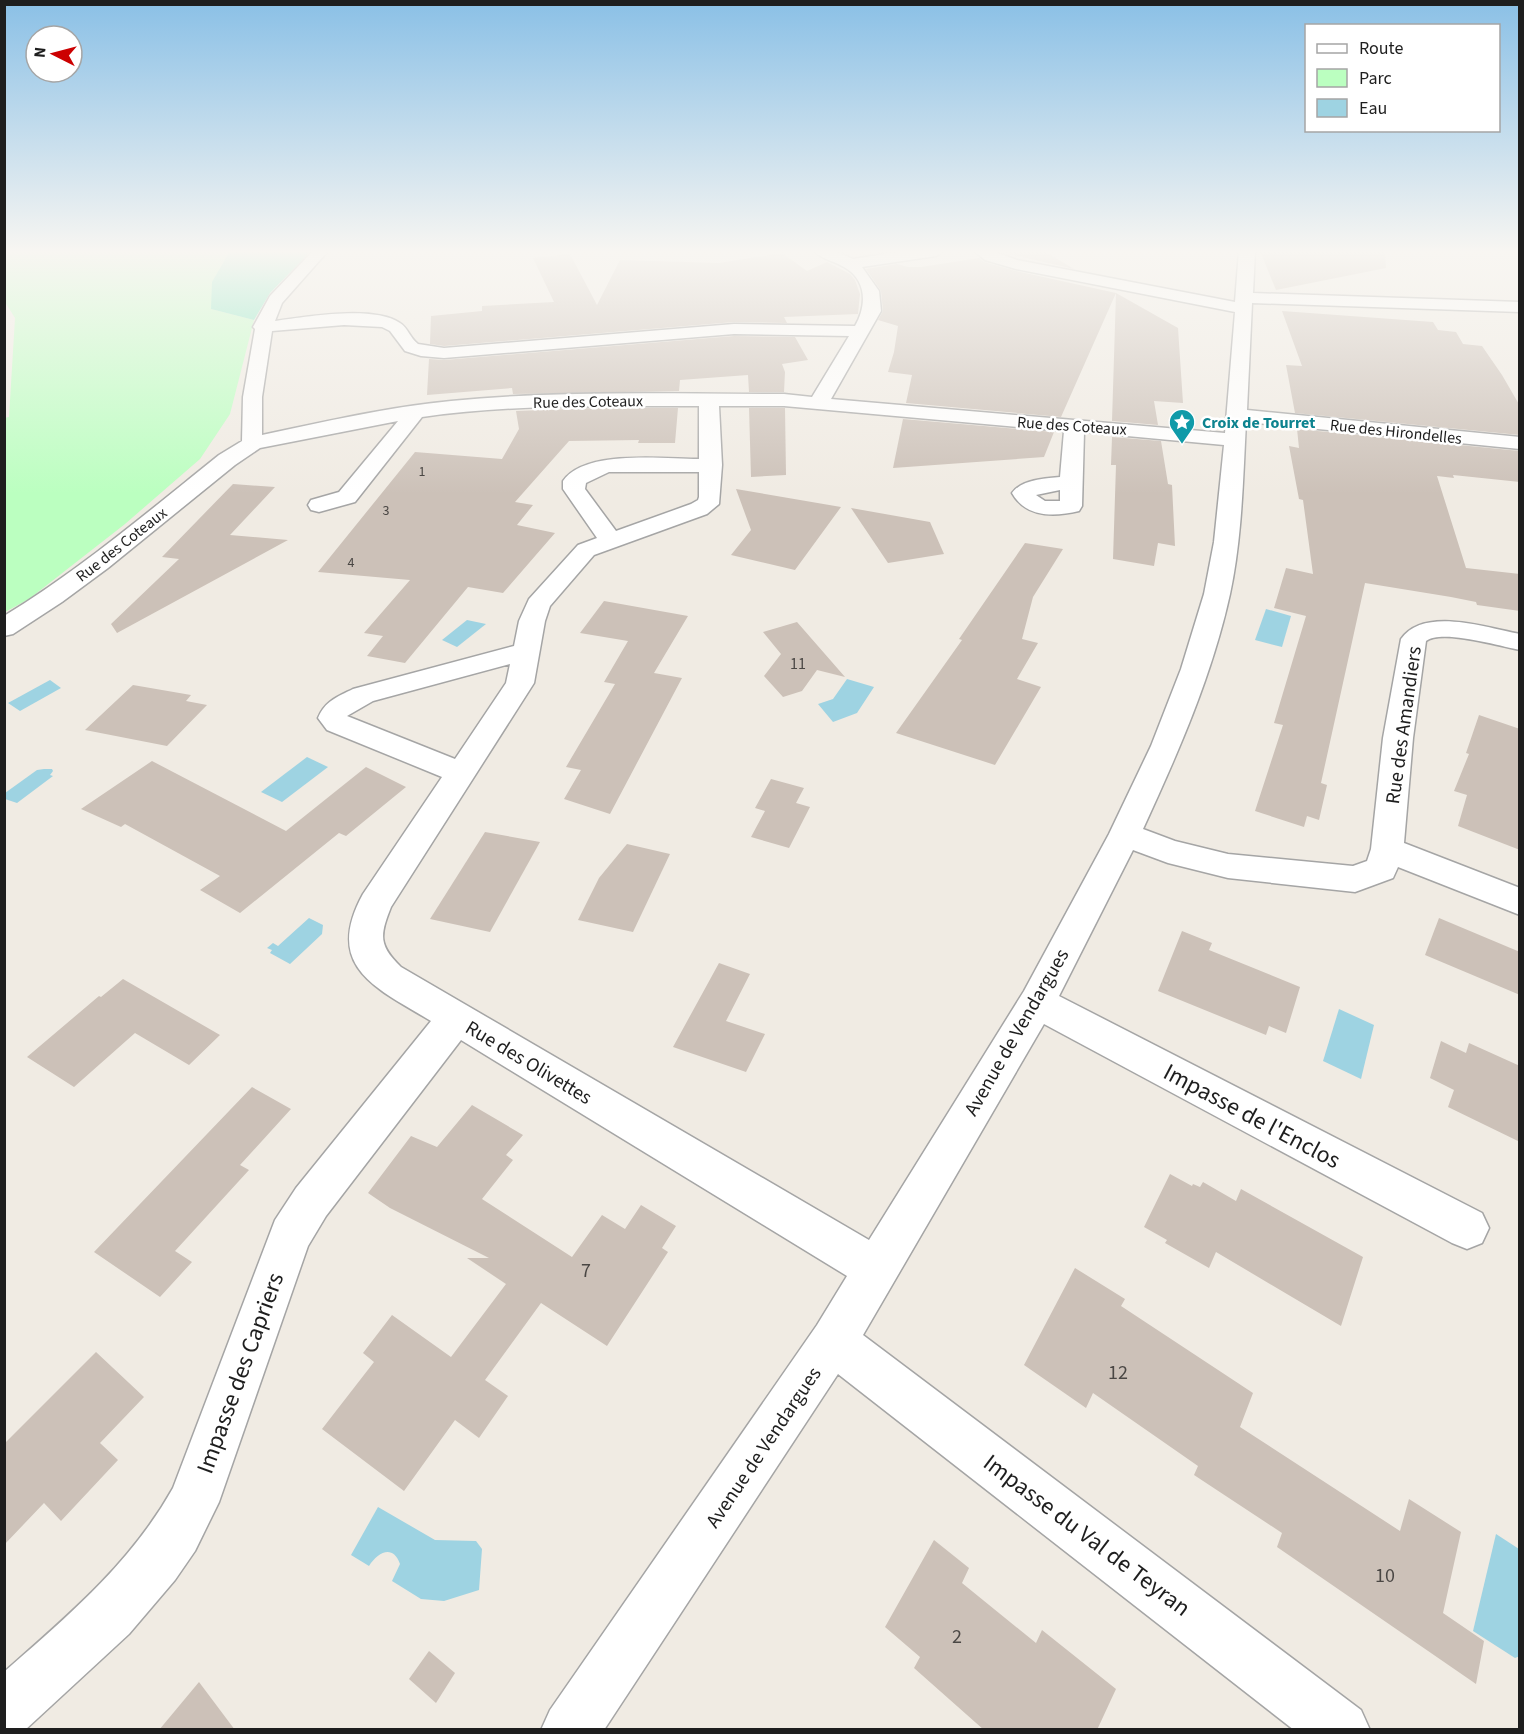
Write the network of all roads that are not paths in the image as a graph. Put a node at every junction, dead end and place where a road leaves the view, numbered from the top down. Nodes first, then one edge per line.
1 (261, 332) edge
2 (401, 332) edge
3 (697, 332) edge
4 (859, 332) edge
5 (1242, 332) edge
6 (709, 399) junction
7 (818, 404) junction
8 (416, 412) junction
9 (1074, 426) junction
10 (1235, 428) junction
11 (253, 443) junction
12 (1520, 443) edge
13 (711, 465) junction
14 (1071, 483) dead end
15 (319, 505) dead end
16 (610, 540) junction
17 (4, 628) edge
18 (1520, 642) edge
19 (527, 651) junction
20 (461, 773) junction
21 (1125, 834) junction
22 (1387, 849) junction
23 (1520, 902) edge
24 (1037, 1002) junction
25 (455, 1019) junction
26 (1467, 1228) dead end
27 (877, 1269) junction
28 (833, 1341) junction
29 (4, 1710) edge
30 (570, 1730) edge
31 (1341, 1730) edge

1 - 11 street
2 - 3 street
4 - 7 street
5 - 10 street, Avenue de Vendargues
6 - 7 street, Rue des Coteaux
6 - 8 street, Rue des Coteaux
6 - 13 street, Rue des Olivettes
7 - 9 street, Rue des Coteaux
8 - 11 street, Rue des Coteaux
8 - 15 street
9 - 10 street, Rue des Coteaux
9 - 14 street
10 - 12 street, Rue des Hirondelles
10 - 21 street, Avenue de Vendargues
11 - 17 street, Rue des Coteaux
13 - 16 street, Rue des Olivettes
13 - 16 street
16 - 19 street, Rue des Olivettes
18 - 22 street, Rue des Amandiers
19 - 20 street, Rue des Olivettes
19 - 20 street
20 - 25 street, Rue des Olivettes
21 - 22 street, Rue des Amandiers
21 - 24 street, Avenue de Vendargues
22 - 23 street
24 - 26 street, Impasse de l'Enclos
24 - 27 street, Avenue de Vendargues
25 - 27 street, Rue des Olivettes
25 - 29 street, Impasse des Capriers
27 - 28 street, Avenue de Vendargues
28 - 30 street, Avenue de Vendargues
28 - 31 street, Impasse du Val de Teyran

